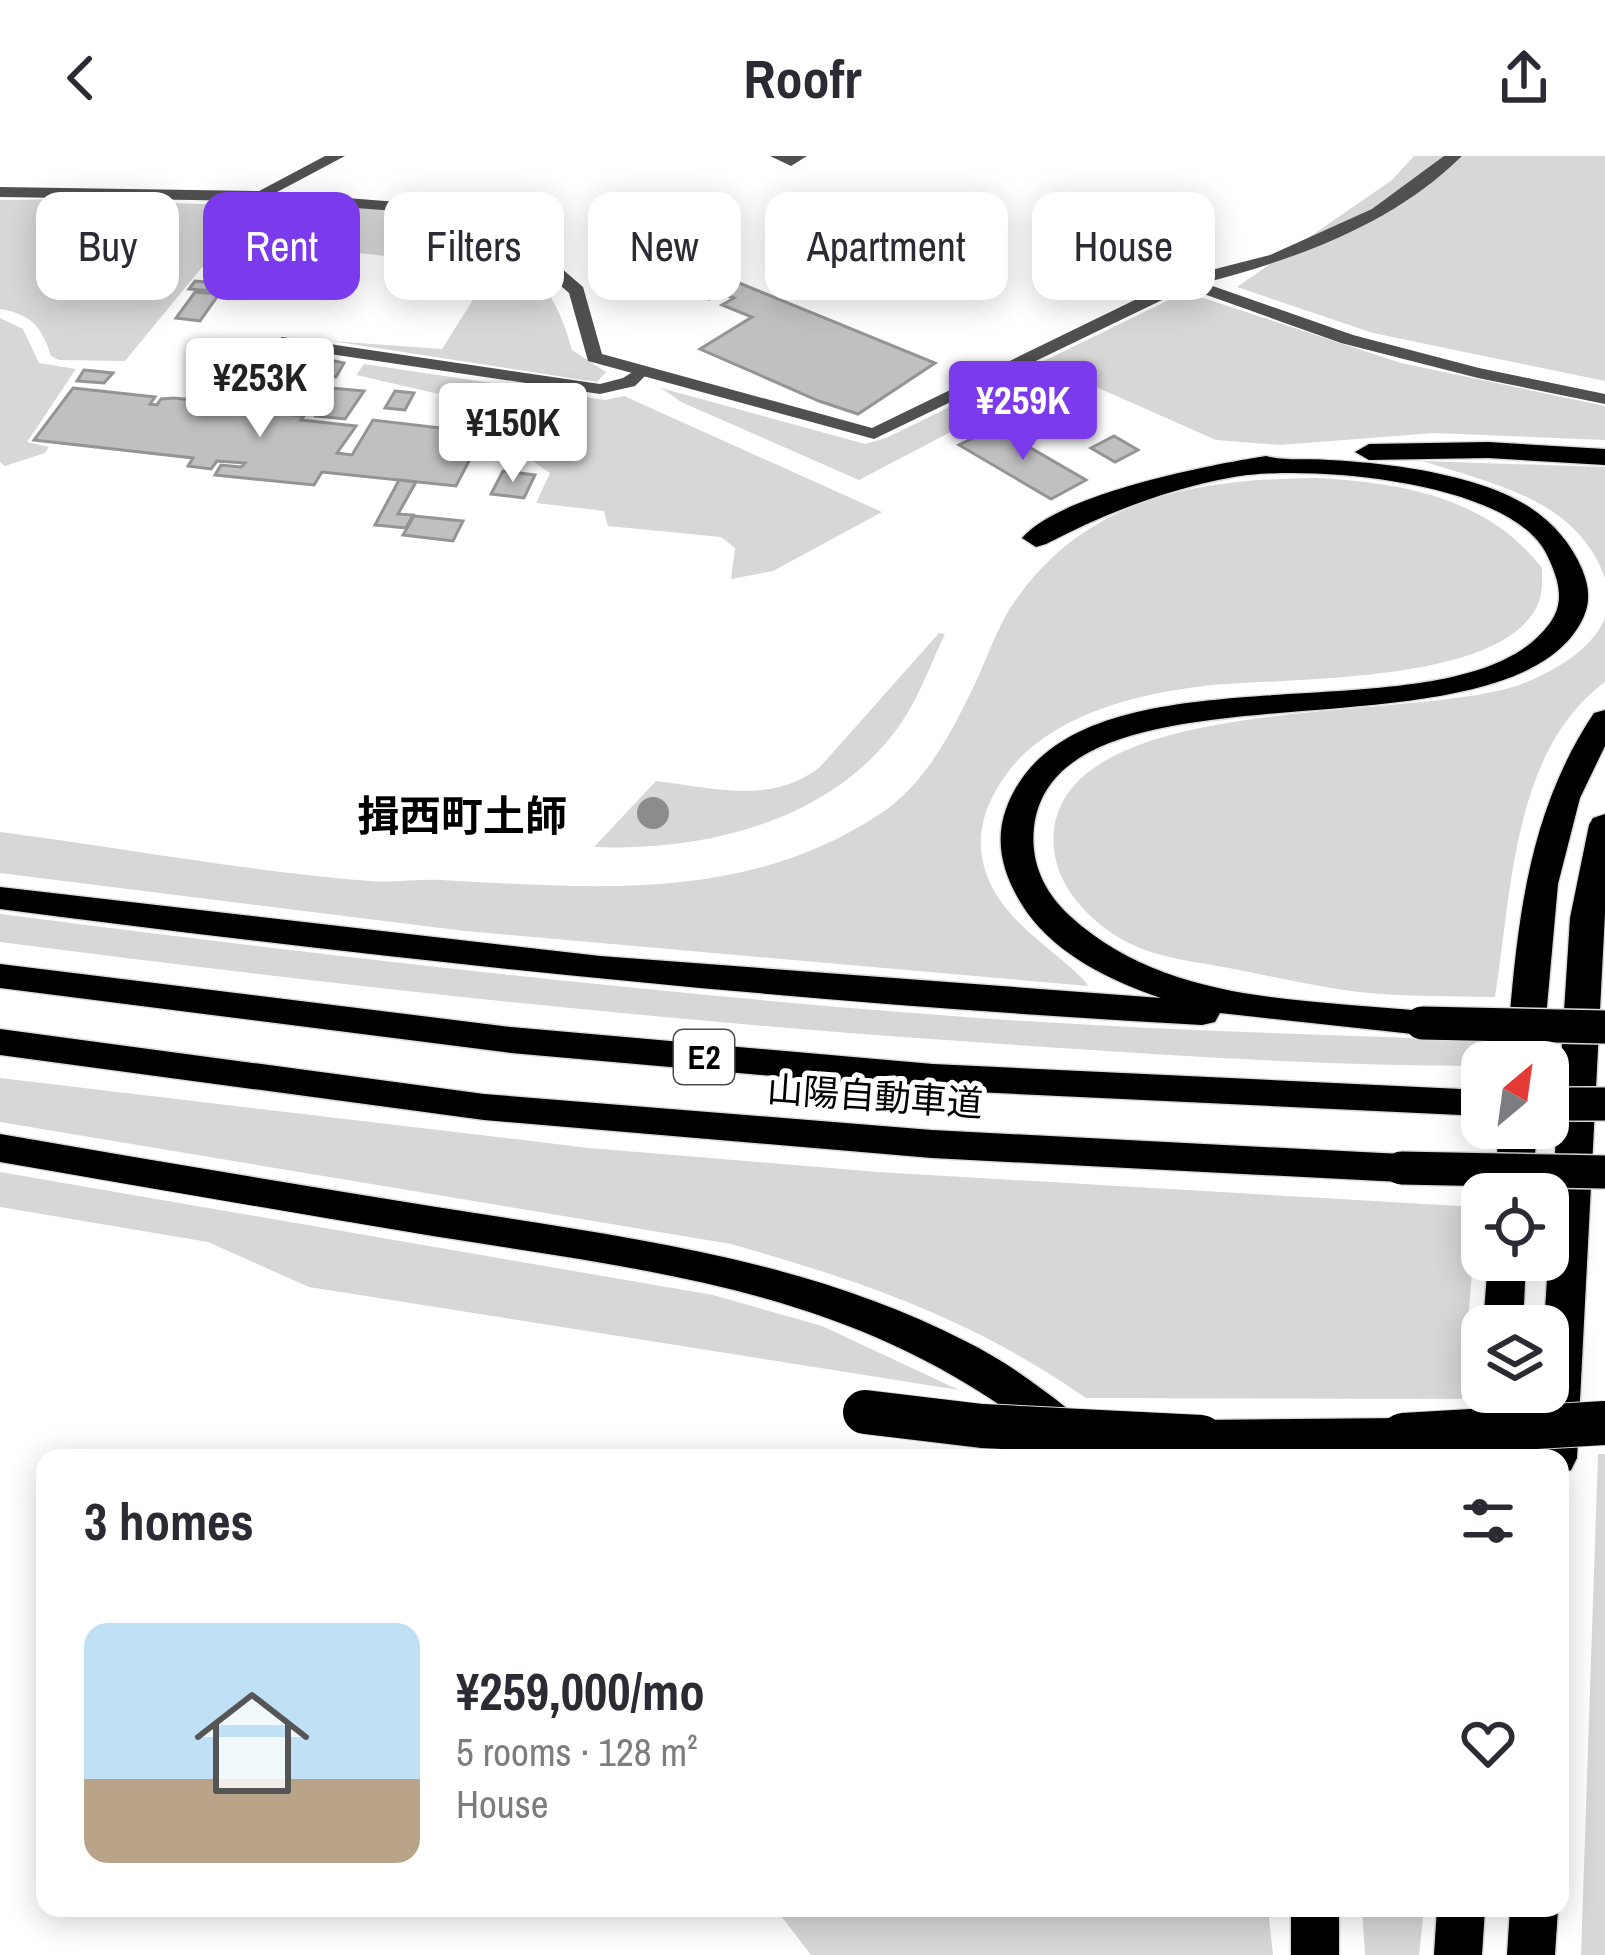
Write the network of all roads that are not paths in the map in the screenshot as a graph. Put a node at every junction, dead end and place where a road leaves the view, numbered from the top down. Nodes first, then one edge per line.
1 (337, 156) edge
2 (778, 156) edge
3 (800, 156) edge
4 (1454, 156) edge
5 (0, 192) edge
6 (266, 192) edge
7 (203, 195) edge
8 (360, 203) edge
9 (1215, 275) edge
10 (1215, 292) edge
11 (1149, 300) edge
12 (281, 342) dead end
13 (639, 373) junction
14 (1605, 399) edge
15 (1605, 457) edge
16 (1242, 467) junction
17 (1036, 538) dead end
18 (1605, 720) edge
19 (1605, 825) edge
20 (0, 898) edge
21 (0, 976) edge
22 (1422, 1023) junction
23 (1605, 1028) edge
24 (1527, 1041) edge
25 (0, 1042) edge
26 (1461, 1103) edge
27 (1569, 1104) edge
28 (1605, 1104) edge
29 (0, 1148) edge
30 (1605, 1172) edge
31 (866, 1412) dead end
32 (1496, 1413) edge
33 (1605, 1423) edge
34 (1088, 1449) edge
35 (1494, 1449) edge
36 (1557, 1449) edge
37 (1315, 1917) edge
38 (1460, 1917) edge
39 (1533, 1917) edge
40 (1315, 1955) edge
41 (1458, 1955) edge
42 (1531, 1955) edge

1 - 6 street
2 - 3 street
4 - 9 street
5 - 7 street
8 - 13 street
10 - 14 street
11 - 13 street
12 - 13 street
15 - 16 highway
16 - 17 highway
16 - 22 highway
18 - 24 highway
19 - 36 highway
20 - 22 highway
21 - 26 highway, 山陽自動車道 / E2
22 - 23 highway, bridge
25 - 30 highway, 山陽自動車道 / E2, bridge
27 - 28 highway, bridge
29 - 34 highway
31 - 33 highway, bridge
32 - 35 highway
37 - 40 highway
38 - 41 highway
39 - 42 highway

